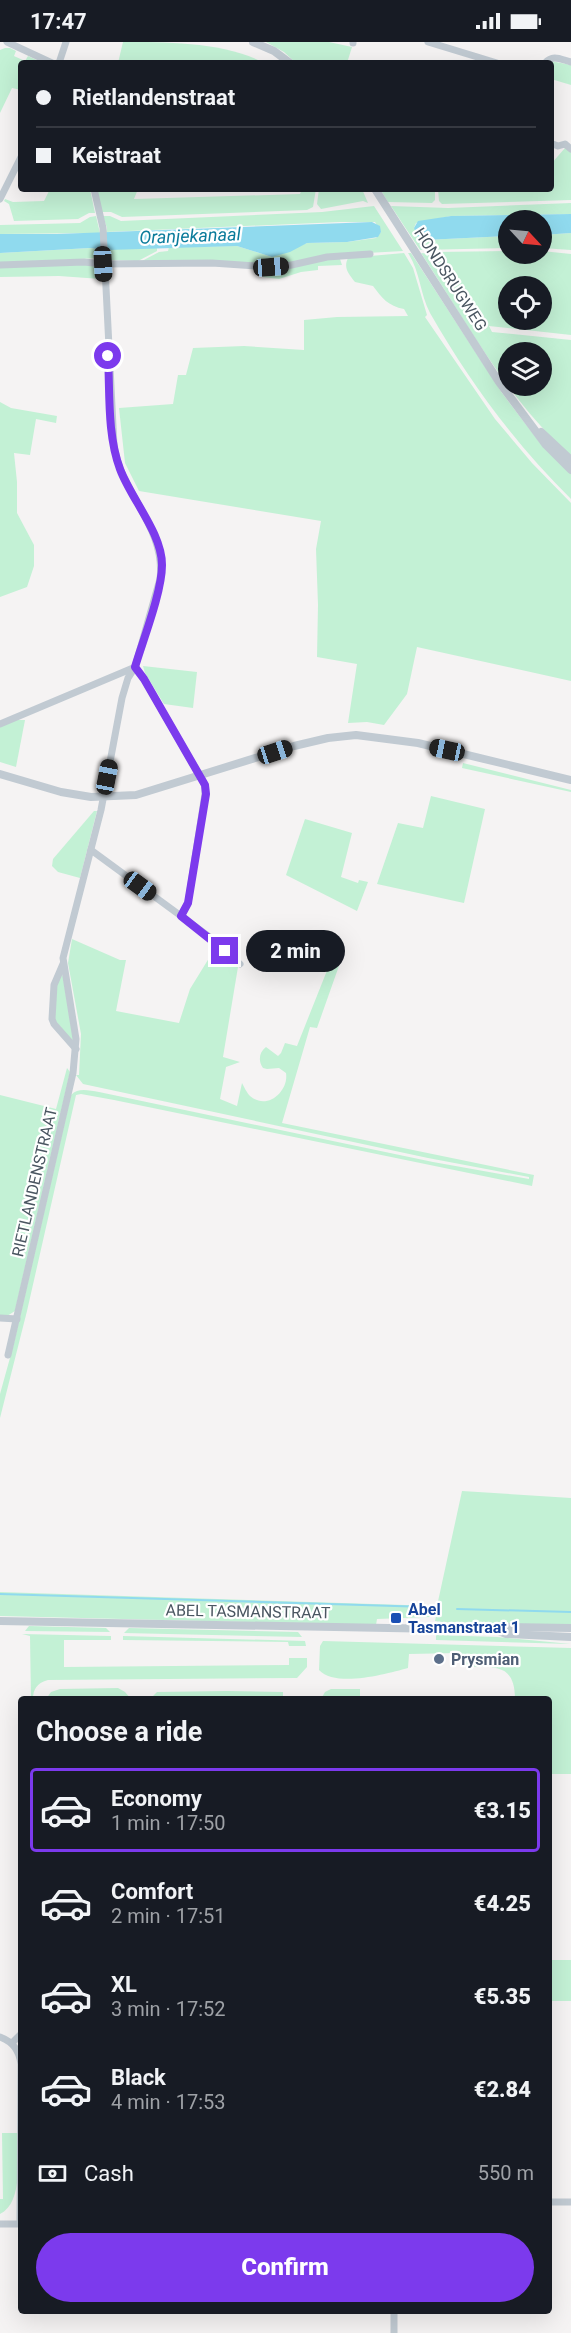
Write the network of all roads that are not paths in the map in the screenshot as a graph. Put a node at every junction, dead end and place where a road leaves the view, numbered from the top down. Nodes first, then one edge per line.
1 (7, 42) edge
2 (66, 42) edge
3 (253, 42) edge
4 (428, 42) edge
5 (445, 45) edge
6 (46, 60) edge
7 (60, 60) edge
8 (286, 60) edge
9 (488, 60) edge
10 (547, 60) edge
11 (571, 62) edge
12 (571, 137) edge
13 (568, 146) edge
14 (18, 163) edge
15 (95, 192) edge
16 (377, 192) edge
17 (0, 199) edge
18 (370, 254) dead end
19 (103, 264) junction
20 (0, 265) edge
21 (523, 415) junction
22 (571, 460) edge
23 (571, 470) edge
24 (135, 667) junction
25 (0, 724) edge
26 (0, 774) edge
27 (201, 775) junction
28 (571, 780) edge
29 (103, 798) junction
30 (91, 850) junction
31 (181, 916) junction
32 (63, 964) junction
33 (240, 964) dead end
34 (76, 1050) junction
35 (0, 1318) edge
36 (17, 1319) junction
37 (8, 1355) dead end
38 (0, 1621) edge
39 (571, 1628) edge
40 (496, 1630) junction
41 (571, 1637) edge
42 (0, 2037) edge
43 (18, 2037) edge
44 (12, 2043) junction
45 (18, 2054) edge
46 (552, 2202) edge
47 (571, 2202) edge
48 (0, 2224) edge
49 (18, 2224) edge
50 (394, 2314) edge
51 (394, 2333) edge

1 - 6 street
2 - 7 street
3 - 8 street
4 - 5 street
5 - 9 street
10 - 11 street
12 - 13 street
14 - 17 street
15 - 19 street, RIETLANDENSTRAAT
16 - 21 street, HONDSRUGWEG
18 - 19 street
19 - 20 street
19 - 24 street, RIETLANDENSTRAAT
21 - 22 street, HONDSRUGWEG
21 - 23 street, HONDSRUGWEG
24 - 25 street
24 - 27 street
24 - 29 street, RIETLANDENSTRAAT
26 - 29 street
27 - 28 street
27 - 29 street
27 - 31 street
29 - 30 street, RIETLANDENSTRAAT
30 - 31 street
30 - 32 street, RIETLANDENSTRAAT
31 - 33 street
32 - 34 street, RIETLANDENSTRAAT
32 - 34 street, RIETLANDENSTRAAT
34 - 36 street, RIETLANDENSTRAAT
35 - 36 street
36 - 37 street, RIETLANDENSTRAAT
38 - 40 street, ABEL TASMANSTRAAT
39 - 40 street, ABEL TASMANSTRAAT
40 - 41 street, ABEL TASMANSTRAAT
42 - 44 street
43 - 44 street
44 - 45 street
46 - 47 street
48 - 49 street
50 - 51 street

